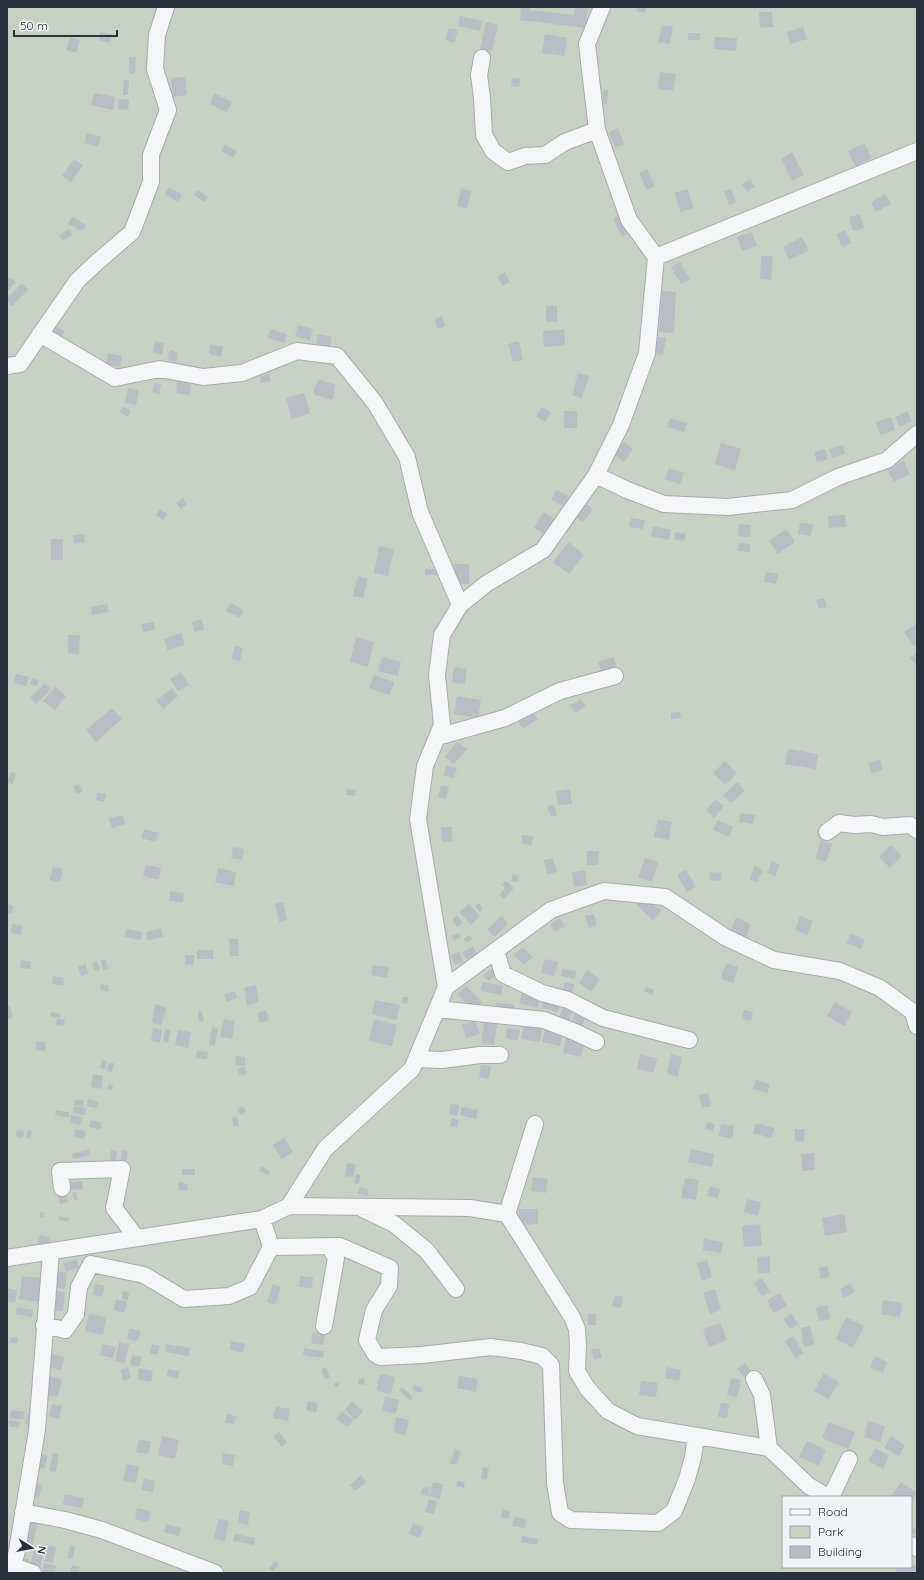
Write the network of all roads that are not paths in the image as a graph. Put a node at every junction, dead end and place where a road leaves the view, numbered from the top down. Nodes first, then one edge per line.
1 (166, 7) edge
2 (602, 7) edge
3 (482, 58) dead end
4 (597, 130) junction
5 (917, 151) edge
6 (656, 257) junction
7 (40, 334) junction
8 (7, 366) edge
9 (917, 434) edge
10 (596, 475) junction
11 (460, 605) junction
12 (615, 676) dead end
13 (437, 737) junction
14 (917, 830) edge
15 (827, 832) dead end
16 (496, 951) junction
17 (446, 987) junction
18 (437, 1009) junction
19 (916, 1016) edge
20 (689, 1040) dead end
21 (596, 1042) dead end
22 (500, 1055) dead end
23 (416, 1058) junction
24 (535, 1124) dead end
25 (62, 1188) dead end
26 (289, 1206) junction
27 (360, 1207) junction
28 (507, 1214) junction
29 (262, 1219) junction
30 (136, 1237) junction
31 (328, 1246) junction
32 (271, 1247) junction
33 (51, 1252) junction
34 (7, 1258) edge
35 (456, 1289) dead end
36 (44, 1325) junction
37 (324, 1326) dead end
38 (754, 1379) dead end
39 (696, 1436) junction
40 (769, 1448) junction
41 (849, 1459) dead end
42 (826, 1496) edge
43 (831, 1496) edge
44 (23, 1512) junction
45 (12, 1569) edge
46 (33, 1573) edge
47 (215, 1573) edge

1 - 7 street
2 - 4 street
3 - 4 street
4 - 6 street
5 - 6 street
6 - 10 street
7 - 8 street
7 - 11 street
9 - 10 street
10 - 11 street
11 - 13 street
12 - 13 street
13 - 17 street
14 - 15 street
16 - 17 street
16 - 19 street
16 - 20 street
17 - 18 street
18 - 21 street
18 - 23 street
22 - 23 street
23 - 26 street
24 - 28 street
25 - 30 street
26 - 27 street
26 - 29 street
27 - 28 street
27 - 35 street
28 - 39 street
29 - 30 street
29 - 32 street
30 - 33 street
31 - 32 street
31 - 37 street
31 - 39 street
32 - 36 street
33 - 34 street
33 - 36 street
36 - 44 street
38 - 40 street
39 - 40 street
40 - 42 street
41 - 43 street
44 - 45 street
44 - 47 street
45 - 46 street

